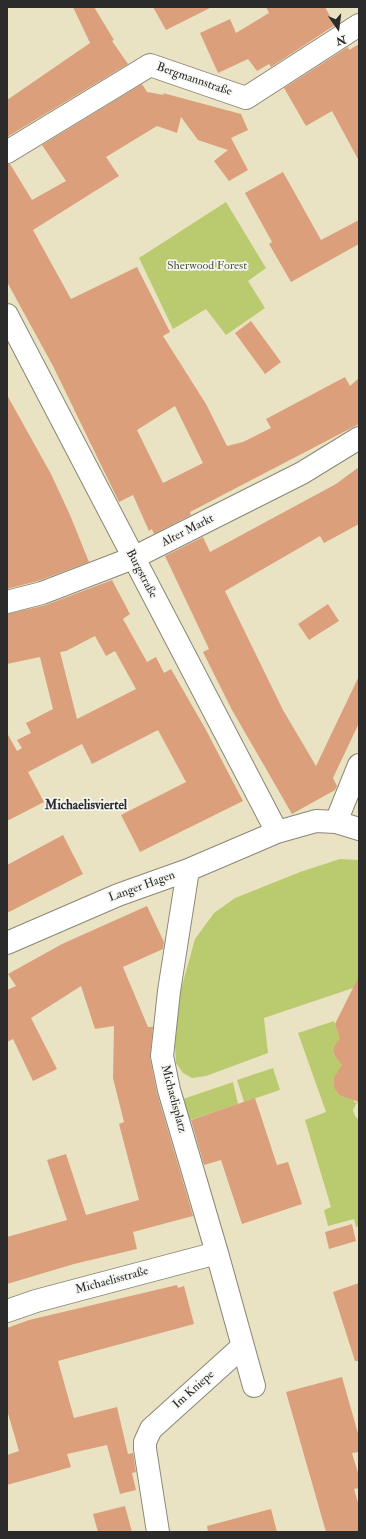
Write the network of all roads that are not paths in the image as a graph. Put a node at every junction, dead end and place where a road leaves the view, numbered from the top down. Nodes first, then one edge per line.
1 (359, 25) edge
2 (7, 152) edge
3 (7, 315) edge
4 (359, 438) edge
5 (133, 558) junction
6 (7, 602) edge
7 (359, 765) edge
8 (336, 822) junction
9 (359, 829) edge
10 (277, 832) junction
11 (188, 870) junction
12 (7, 943) edge
13 (217, 1253) junction
14 (7, 1311) edge
15 (243, 1346) junction
16 (254, 1386) dead end
17 (158, 1532) edge

1 - 2 street, Bergmannstraße
3 - 5 street, Burgstraße
4 - 5 street, Alter Markt
5 - 6 street, Alter Markt
5 - 10 street, Burgstraße
7 - 8 street
8 - 9 street, Langer Hagen
8 - 10 street, Langer Hagen
10 - 11 street, Langer Hagen
11 - 12 street, Langer Hagen
11 - 13 street, Michaelisplatz
13 - 14 street, Michaelisstraße
13 - 15 street
15 - 16 street
15 - 17 street, Im Kniepe

